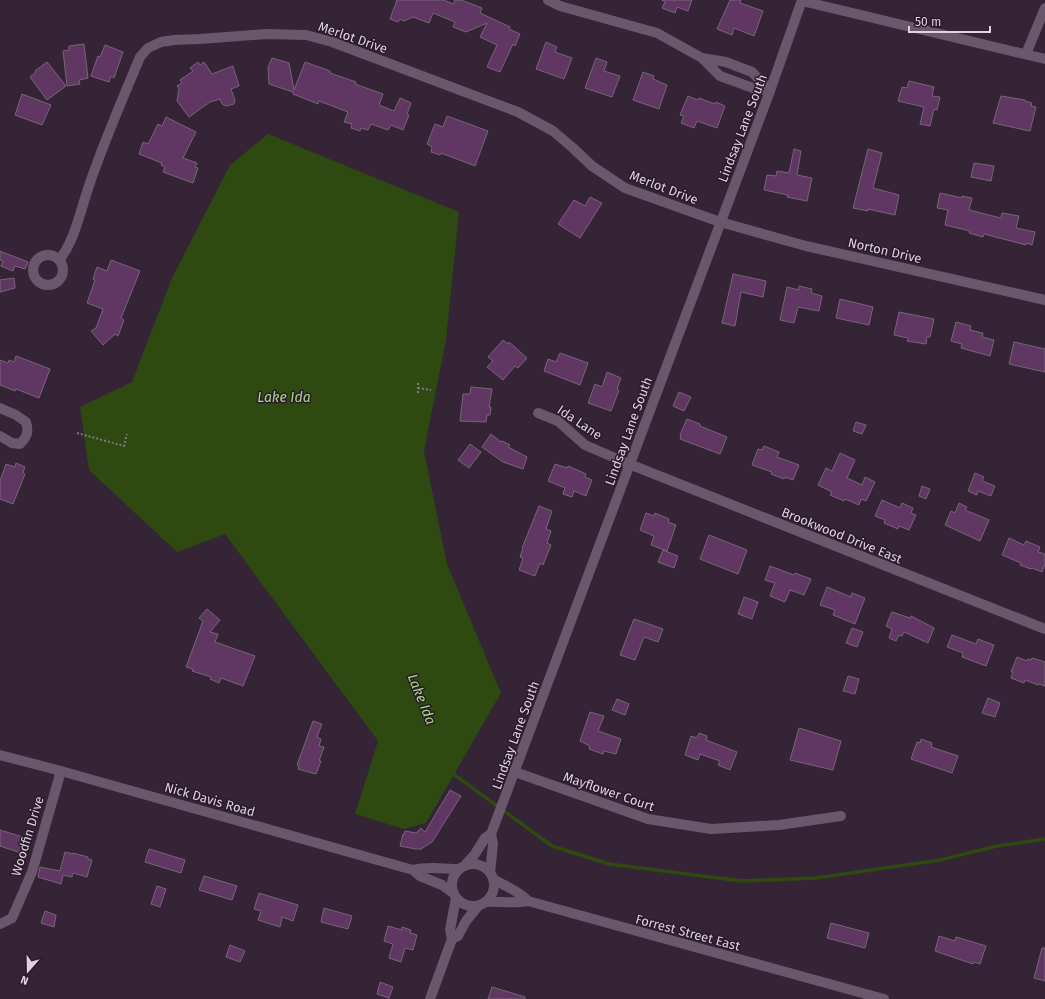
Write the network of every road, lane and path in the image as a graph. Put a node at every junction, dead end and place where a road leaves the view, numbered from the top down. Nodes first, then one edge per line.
1 (548, 0) edge
2 (802, 0) edge
3 (1045, 8) edge
4 (1026, 54) junction
5 (702, 58) junction
6 (1045, 59) edge
7 (770, 91) junction
8 (720, 222) junction
9 (59, 260) dead end
10 (1045, 300) edge
11 (418, 383) dead end
12 (418, 388) junction
13 (431, 390) dead end
14 (418, 393) dead end
15 (0, 408) edge
16 (538, 413) dead end
17 (77, 433) dead end
18 (127, 434) dead end
19 (0, 436) edge
20 (629, 464) junction
21 (1045, 630) edge
22 (0, 756) edge
23 (61, 771) junction
24 (515, 772) junction
25 (841, 816) dead end
26 (491, 834) junction
27 (462, 867) junction
28 (413, 870) junction
29 (491, 876) junction
30 (454, 895) junction
31 (528, 901) junction
32 (482, 904) junction
33 (0, 924) edge
34 (452, 939) junction
35 (430, 999) edge
36 (884, 999) edge

1 - 5 street
2 - 4 street
2 - 7 street, Lindsay Lane South
3 - 4 street
4 - 6 street
5 - 7 street
5 - 7 street
7 - 8 street, Lindsay Lane South
8 - 9 street, Merlot Drive
8 - 10 street, Norton Drive
8 - 20 street, Lindsay Lane South
11 - 12 path
12 - 13 path
12 - 14 path
15 - 19 street
16 - 20 street, Ida Lane
17 - 18 path
20 - 21 street, Brookwood Drive East
20 - 24 street, Lindsay Lane South
22 - 23 street, Nick Davis Road
23 - 28 street, Nick Davis Road
23 - 33 street, Woodfin Drive
24 - 25 street, Mayflower Court
24 - 26 street, Lindsay Lane South
26 - 27 street
26 - 29 street, Lindsay Lane South
27 - 28 street, Nick Davis Road
27 - 29 street
27 - 30 street
28 - 30 street, Nick Davis Road
29 - 31 street
29 - 32 street
30 - 32 street
30 - 34 street
31 - 32 street, Forrest Street East
31 - 36 street, Forrest Street East
32 - 34 street
34 - 35 street

